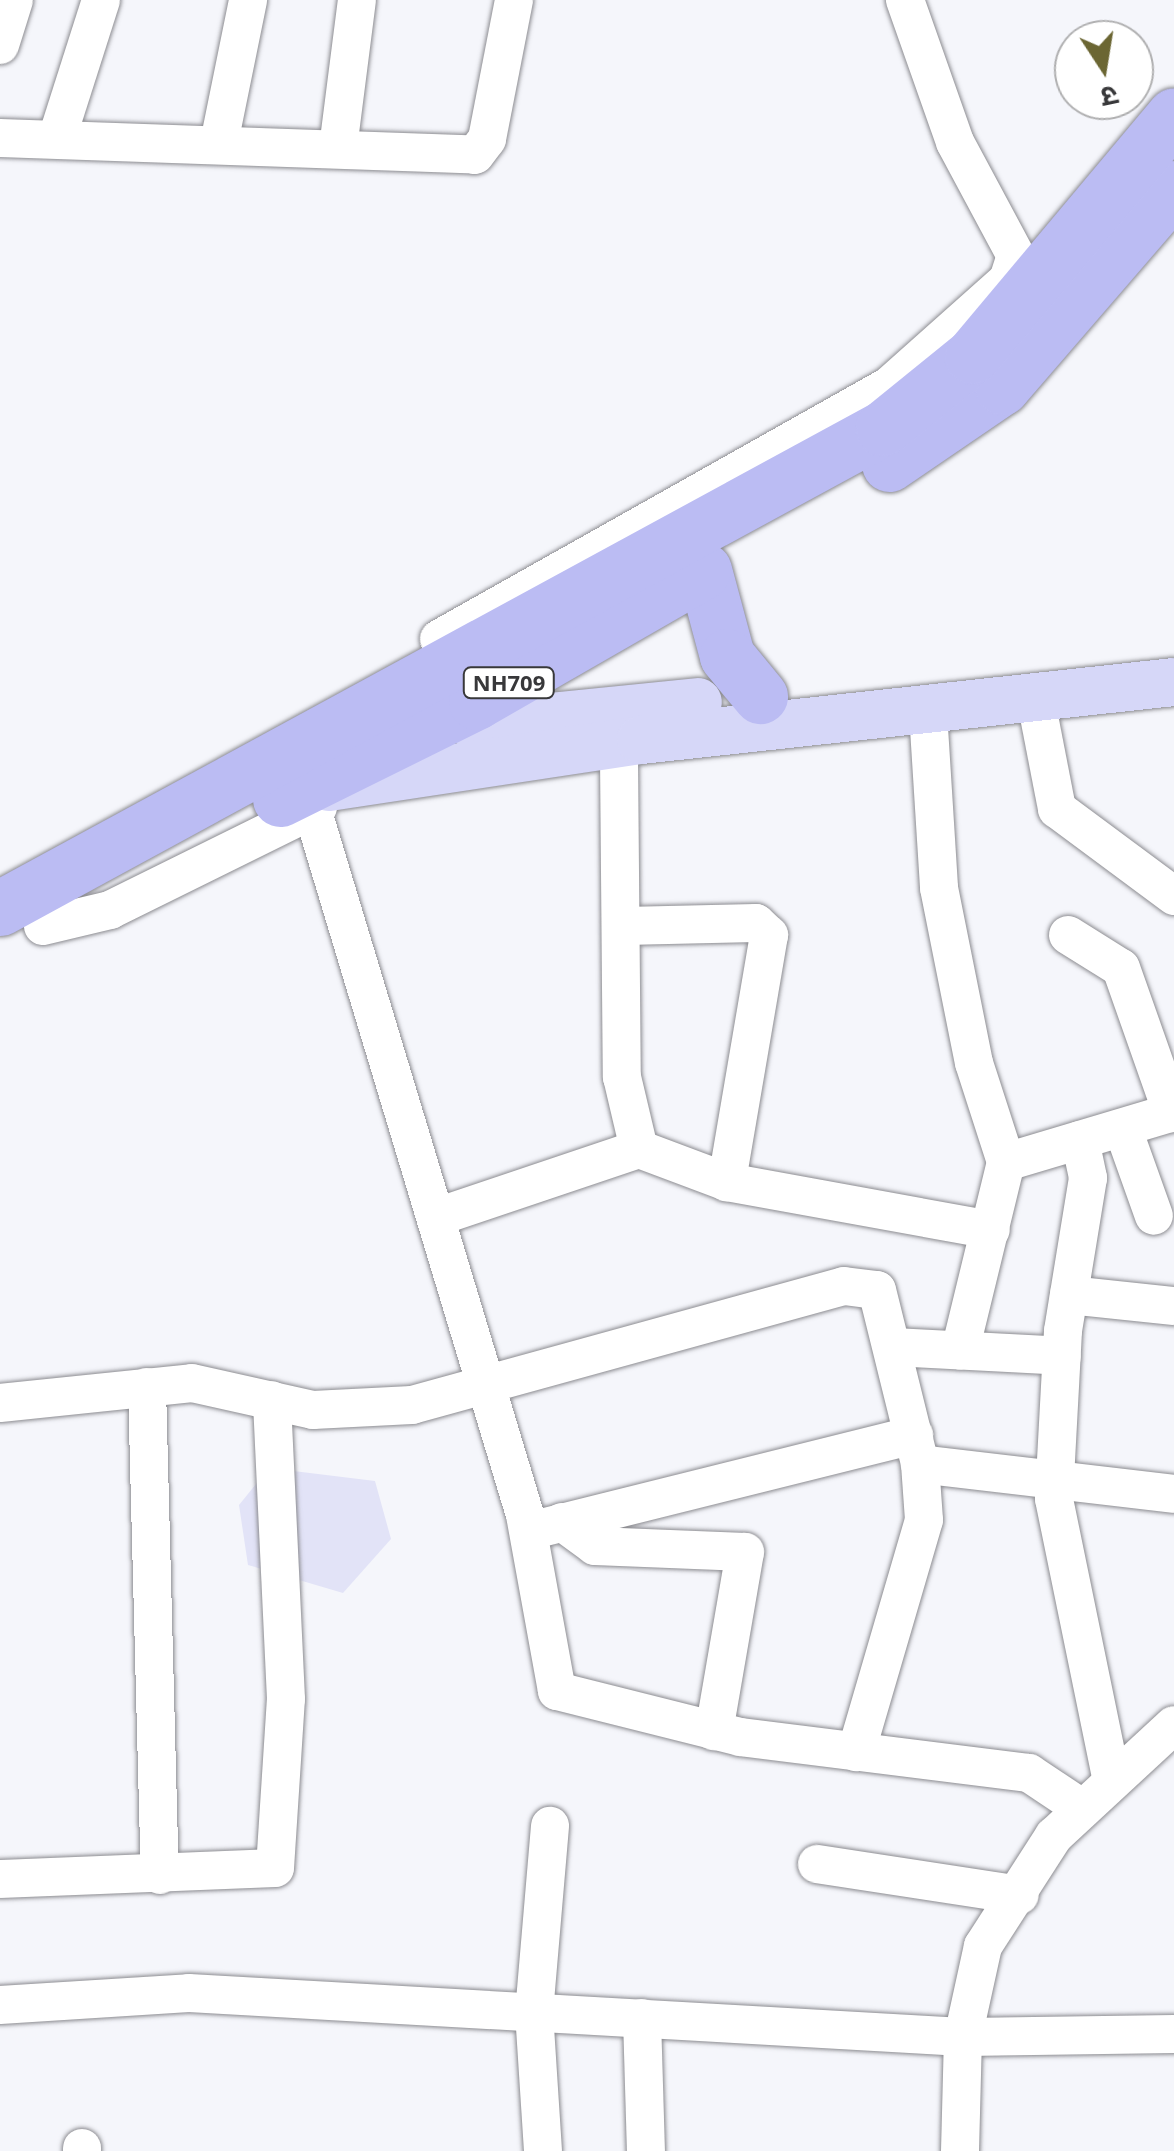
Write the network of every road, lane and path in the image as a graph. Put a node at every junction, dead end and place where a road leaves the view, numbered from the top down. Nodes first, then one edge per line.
1 (14, 0) edge
2 (101, 0) edge
3 (248, 0) edge
4 (356, 0) edge
5 (514, 0) edge
6 (905, 0) edge
7 (0, 44) edge
8 (1174, 115) edge
9 (0, 138) edge
10 (57, 138) junction
11 (218, 143) junction
12 (338, 148) junction
13 (1174, 188) edge
14 (987, 371) junction
15 (704, 570) junction
16 (1174, 649) edge
17 (1154, 684) edge
18 (760, 696) junction
19 (1038, 711) junction
20 (448, 715) junction
21 (928, 728) junction
22 (620, 757) junction
23 (298, 803) junction
24 (0, 882) edge
25 (1174, 896) edge
26 (624, 926) junction
27 (11, 929) edge
28 (1068, 935) dead end
29 (1173, 1112) edge
30 (1123, 1130) junction
31 (1080, 1140) junction
32 (639, 1150) junction
33 (1006, 1162) junction
34 (727, 1182) junction
35 (1154, 1216) dead end
36 (437, 1218) junction
37 (991, 1230) junction
38 (1069, 1295) junction
39 (1174, 1306) edge
40 (894, 1347) junction
41 (960, 1350) junction
42 (1062, 1356) junction
43 (147, 1386) junction
44 (487, 1389) junction
45 (272, 1400) junction
46 (0, 1403) edge
47 (917, 1449) junction
48 (1055, 1476) junction
49 (1174, 1494) edge
50 (545, 1526) junction
51 (1174, 1725) edge
52 (714, 1731) junction
53 (856, 1752) junction
54 (1112, 1781) junction
55 (1080, 1807) junction
56 (550, 1826) dead end
57 (817, 1864) dead end
58 (160, 1875) junction
59 (0, 1878) edge
60 (1020, 1895) junction
61 (0, 2005) edge
62 (534, 2013) junction
63 (642, 2018) junction
64 (1174, 2034) edge
65 (963, 2037) junction
66 (544, 2151) edge
67 (646, 2151) edge
68 (960, 2151) edge

1 - 7 street
2 - 10 street
3 - 11 street
4 - 12 street
5 - 12 street
6 - 24 street
8 - 14 highway, NH709
9 - 10 street
10 - 11 street
11 - 12 street
13 - 14 highway, NH709
14 - 15 highway, NH709
14 - 20 highway, NH709
15 - 18 highway
15 - 20 highway, NH709
16 - 18 main road
17 - 19 street
17 - 20 main road
18 - 20 main road
19 - 21 street
19 - 25 street
20 - 23 highway, NH709
20 - 23 main road
20 - 27 highway, NH709
20 - 27 main road
21 - 22 street
21 - 33 street
22 - 23 street
22 - 26 street
23 - 27 highway, NH709
23 - 36 street
26 - 32 street
26 - 34 street
28 - 29 street
29 - 30 street
30 - 31 street
30 - 35 street
31 - 33 street
31 - 38 street
32 - 34 street
32 - 36 street
33 - 37 street
34 - 37 street
36 - 44 street
37 - 41 street
38 - 39 street
38 - 42 street
40 - 41 street
40 - 44 street
40 - 47 street
41 - 42 street
42 - 48 street
43 - 45 street
43 - 46 street
43 - 58 street
44 - 45 street
44 - 50 street
45 - 58 street
47 - 48 street
47 - 50 street
47 - 53 street
48 - 49 street
48 - 54 street
50 - 52 street
50 - 52 street
51 - 54 street
52 - 53 street
53 - 55 street
54 - 55 street
55 - 60 street
56 - 62 street
57 - 60 street
58 - 59 street
60 - 65 street
61 - 62 street
62 - 63 street
62 - 66 street
63 - 65 street
63 - 67 street
64 - 65 street
65 - 68 street

